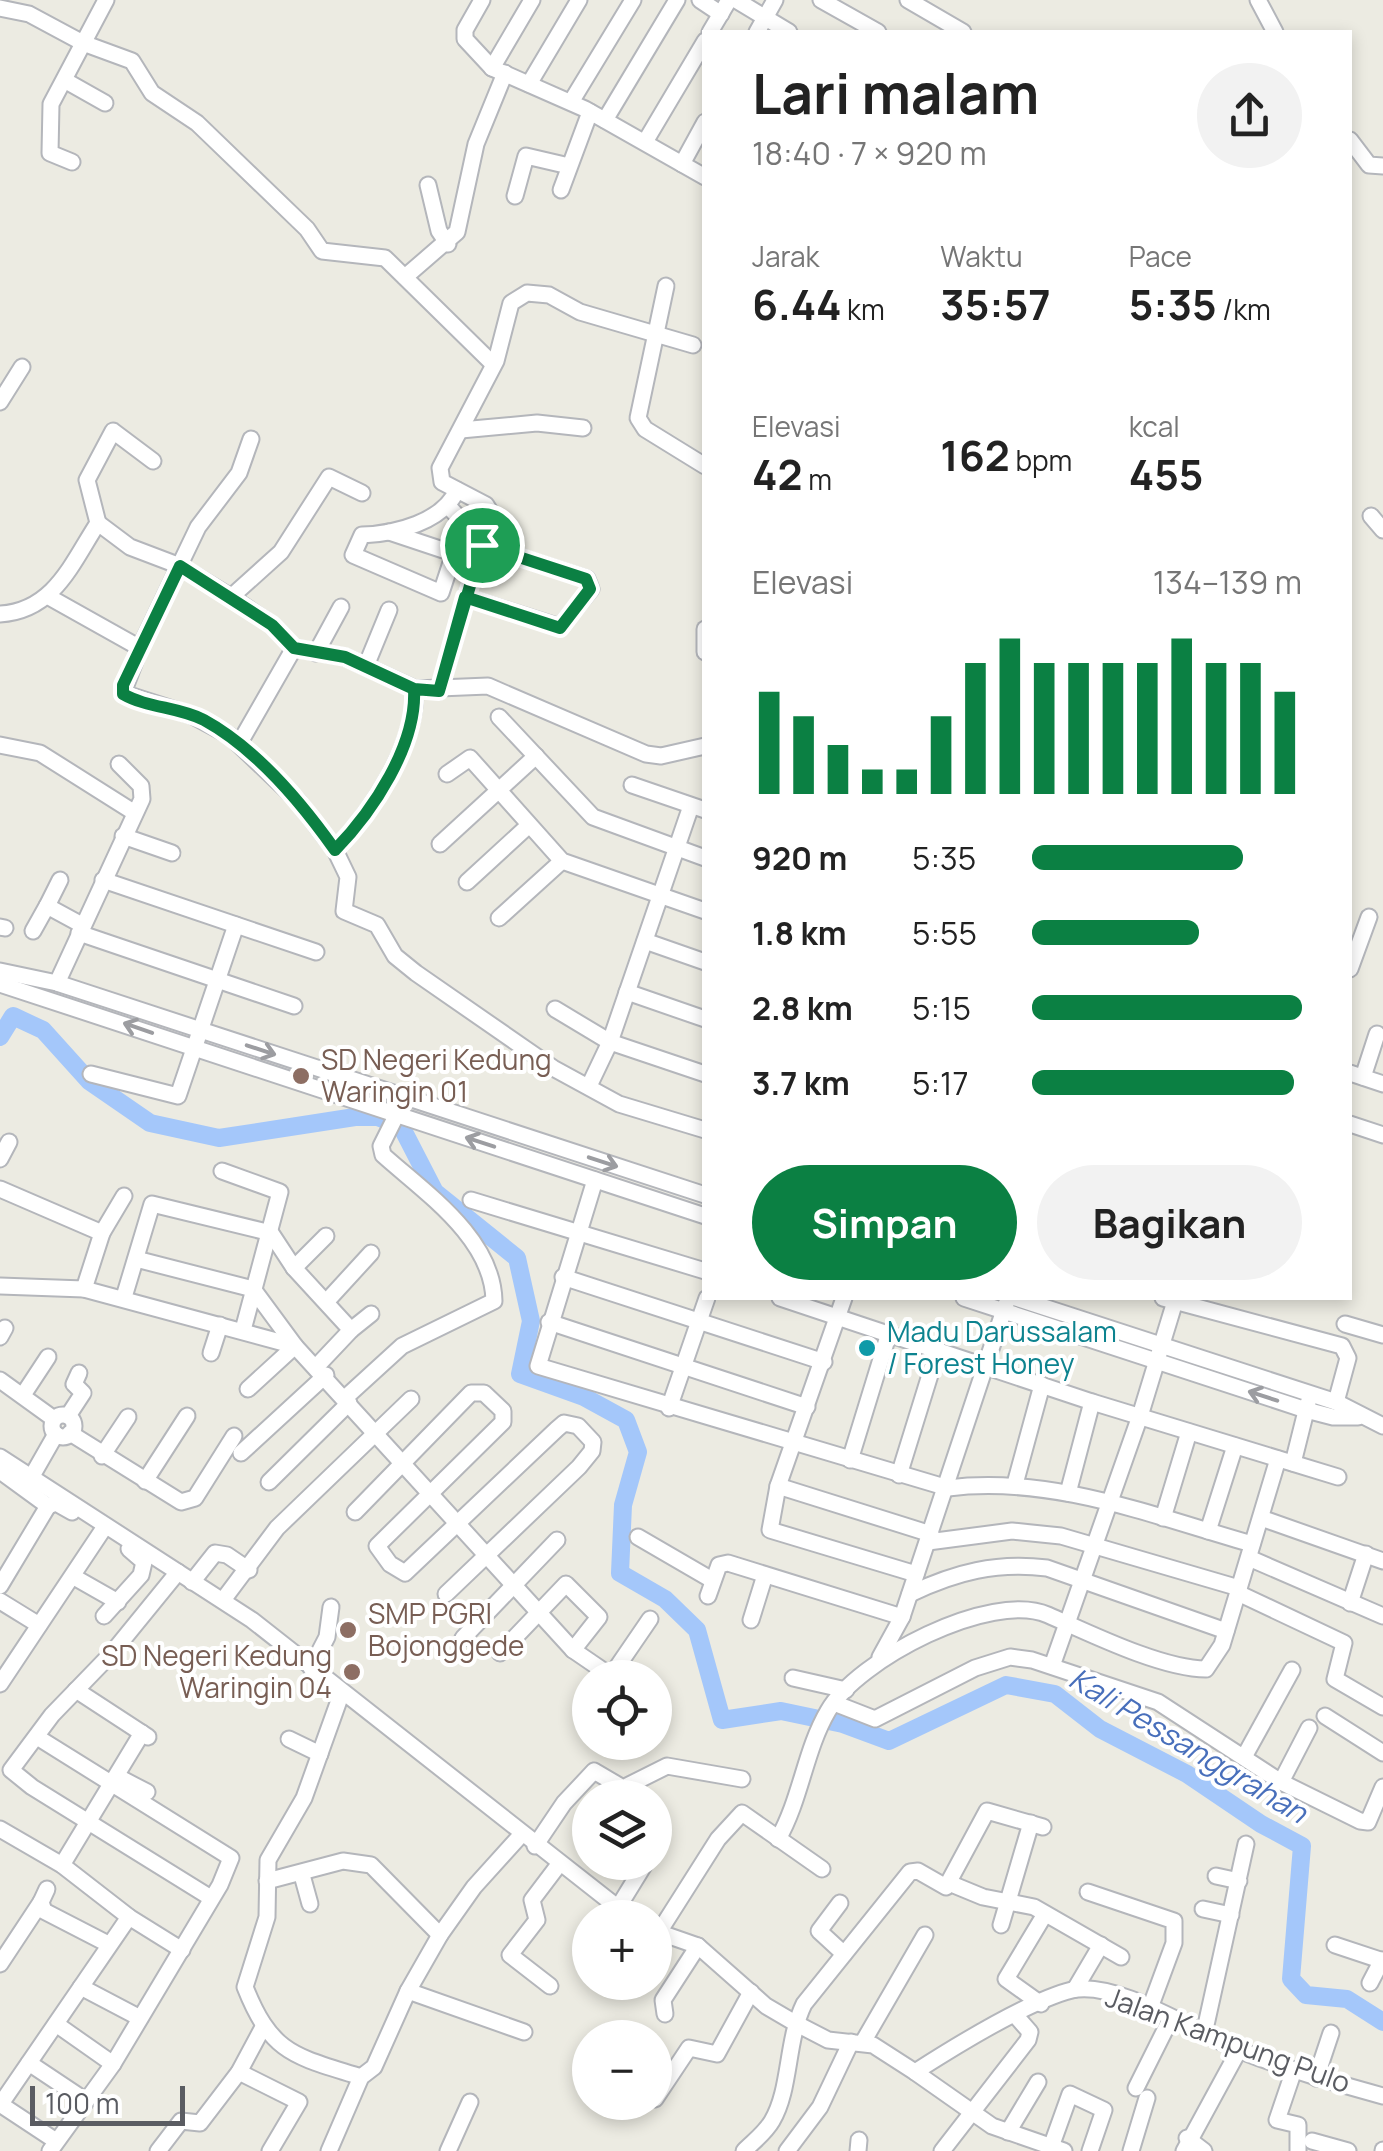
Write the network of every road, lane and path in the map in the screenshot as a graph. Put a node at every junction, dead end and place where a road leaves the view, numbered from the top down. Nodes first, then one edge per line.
1 (106, 0) edge
2 (482, 0) edge
3 (532, 0) edge
4 (579, 0) edge
5 (633, 0) edge
6 (677, 0) edge
7 (700, 0) edge
8 (776, 0) edge
9 (821, 0) edge
10 (908, 0) edge
11 (1262, 1) edge
12 (729, 5) edge
13 (0, 8) edge
14 (761, 26) edge
15 (711, 30) edge
16 (874, 30) edge
17 (960, 30) edge
18 (1274, 30) edge
19 (83, 44) junction
20 (702, 46) edge
21 (498, 70) junction
22 (66, 81) junction
23 (529, 84) junction
24 (105, 102) dead end
25 (571, 102) junction
26 (598, 116) junction
27 (197, 122) junction
28 (702, 129) edge
29 (186, 138) dead end
30 (645, 142) junction
31 (72, 162) dead end
32 (1356, 163) edge
33 (682, 164) junction
34 (569, 166) junction
35 (1383, 166) edge
36 (702, 175) edge
37 (428, 186) dead end
38 (561, 190) dead end
39 (514, 196) dead end
40 (448, 244) junction
41 (405, 278) junction
42 (666, 286) dead end
43 (656, 338) junction
44 (693, 346) dead end
45 (493, 364) junction
46 (22, 366) dead end
47 (0, 402) edge
48 (582, 428) dead end
49 (461, 430) junction
50 (250, 439) dead end
51 (153, 461) dead end
52 (702, 464) edge
53 (457, 490) junction
54 (362, 493) dead end
55 (449, 507) junction
56 (1371, 516) dead end
57 (98, 523) junction
58 (1383, 530) edge
59 (389, 532) junction
60 (482, 545) junction
61 (455, 554) junction
62 (180, 566) junction
63 (49, 597) junction
64 (231, 597) junction
65 (465, 597) junction
66 (340, 607) dead end
67 (389, 610) dead end
68 (0, 614) edge
69 (140, 648) junction
70 (294, 648) junction
71 (316, 654) junction
72 (366, 666) junction
73 (414, 689) junction
74 (439, 691) junction
75 (499, 717) dead end
76 (239, 744) junction
77 (0, 745) edge
78 (702, 749) edge
79 (536, 756) junction
80 (119, 764) dead end
81 (447, 774) dead end
82 (632, 785) dead end
83 (499, 792) junction
84 (698, 808) edge
85 (134, 813) junction
86 (528, 826) junction
87 (124, 836) junction
88 (440, 844) dead end
89 (676, 848) junction
90 (335, 850) junction
91 (172, 854) dead end
92 (702, 857) edge
93 (562, 861) junction
94 (60, 880) dead end
95 (103, 880) junction
96 (467, 882) dead end
97 (660, 896) junction
98 (47, 906) junction
99 (702, 910) edge
100 (1369, 917) dead end
101 (499, 918) dead end
102 (236, 924) junction
103 (81, 929) junction
104 (33, 931) dead end
105 (645, 941) junction
106 (316, 952) dead end
107 (702, 961) edge
108 (1352, 964) edge
109 (0, 971) edge
110 (217, 980) junction
111 (57, 983) junction
112 (0, 984) edge
113 (627, 992) junction
114 (294, 1006) dead end
115 (555, 1009) dead end
116 (702, 1017) edge
117 (202, 1030) junction
118 (1377, 1034) dead end
119 (610, 1042) junction
120 (196, 1048) junction
121 (702, 1073) edge
122 (90, 1074) dead end
123 (1356, 1075) edge
124 (1383, 1084) edge
125 (589, 1086) junction
126 (413, 1100) junction
127 (397, 1120) junction
128 (1352, 1125) edge
129 (702, 1129) edge
130 (1383, 1135) edge
131 (536, 1140) junction
132 (10, 1142) dead end
133 (530, 1158) junction
134 (0, 1160) edge
135 (222, 1171) dead end
136 (636, 1173) junction
137 (595, 1180) junction
138 (0, 1189) edge
139 (632, 1190) junction
140 (702, 1194) edge
141 (124, 1196) dead end
142 (471, 1200) dead end
143 (702, 1215) edge
144 (102, 1232) junction
145 (578, 1233) junction
146 (271, 1234) junction
147 (326, 1236) dead end
148 (371, 1252) dead end
149 (136, 1260) junction
150 (294, 1268) junction
151 (702, 1271) edge
152 (564, 1277) junction
153 (0, 1286) edge
154 (84, 1289) junction
155 (253, 1289) junction
156 (124, 1297) junction
157 (706, 1300) edge
158 (786, 1300) edge
159 (844, 1300) edge
160 (978, 1300) edge
161 (1021, 1300) edge
162 (1171, 1300) edge
163 (1175, 1300) edge
164 (327, 1301) junction
165 (1006, 1304) edge
166 (372, 1314) dead end
167 (839, 1318) junction
168 (699, 1320) junction
169 (548, 1322) junction
170 (1345, 1324) dead end
171 (220, 1325) junction
172 (243, 1330) junction
173 (352, 1330) junction
174 (889, 1333) junction
175 (1383, 1335) edge
176 (295, 1346) junction
177 (938, 1349) junction
178 (211, 1352) dead end
179 (1158, 1354) junction
180 (48, 1357) dead end
181 (824, 1362) junction
182 (988, 1366) junction
183 (683, 1367) junction
184 (322, 1371) junction
185 (79, 1373) dead end
186 (0, 1380) edge
187 (1042, 1385) junction
188 (248, 1389) dead end
189 (22, 1396) junction
190 (412, 1399) dead end
191 (347, 1401) junction
192 (1092, 1402) junction
193 (1308, 1402) junction
194 (1336, 1402) junction
195 (808, 1407) junction
196 (669, 1408) junction
197 (187, 1416) dead end
198 (1140, 1416) junction
199 (128, 1417) dead end
200 (1358, 1417) junction
201 (62, 1426) junction
202 (1383, 1426) edge
203 (1189, 1432) junction
204 (376, 1433) junction
205 (234, 1436) dead end
206 (793, 1445) junction
207 (1236, 1446) junction
208 (241, 1453) dead end
209 (102, 1456) junction
210 (0, 1457) edge
211 (850, 1460) junction
212 (1285, 1461) junction
213 (404, 1466) junction
214 (899, 1474) junction
215 (2, 1478) edge
216 (1338, 1478) dead end
217 (146, 1481) junction
218 (28, 1482) junction
219 (268, 1482) dead end
220 (1015, 1484) junction
221 (778, 1486) junction
222 (948, 1488) junction
223 (433, 1494) junction
224 (1068, 1494) junction
225 (1111, 1502) junction
226 (48, 1506) junction
227 (356, 1512) dead end
228 (1163, 1518) junction
229 (1261, 1518) junction
230 (458, 1522) junction
231 (1208, 1531) junction
232 (102, 1532) junction
233 (638, 1537) dead end
234 (930, 1538) junction
235 (558, 1540) dead end
236 (1096, 1545) junction
237 (1251, 1551) junction
238 (1366, 1554) junction
239 (488, 1556) junction
240 (1383, 1561) edge
241 (249, 1570) junction
242 (178, 1572) junction
243 (916, 1574) junction
244 (764, 1575) junction
245 (74, 1577) junction
246 (1080, 1581) junction
247 (192, 1582) junction
248 (513, 1584) junction
249 (0, 1586) edge
250 (1238, 1591) junction
251 (446, 1594) dead end
252 (910, 1594) junction
253 (0, 1600) edge
254 (223, 1600) junction
255 (118, 1602) junction
256 (1350, 1603) junction
257 (331, 1607) dead end
258 (539, 1610) junction
259 (104, 1616) dead end
260 (1383, 1616) edge
261 (902, 1617) junction
262 (650, 1619) dead end
263 (752, 1620) dead end
264 (39, 1624) junction
265 (1065, 1624) junction
266 (1226, 1631) junction
267 (463, 1638) dead end
268 (573, 1650) junction
269 (500, 1652) dead end
270 (880, 1657) junction
271 (1052, 1666) junction
272 (310, 1668) junction
273 (1292, 1670) dead end
274 (793, 1678) dead end
275 (0, 1684) edge
276 (76, 1690) junction
277 (342, 1692) junction
278 (836, 1702) junction
279 (1383, 1706) edge
280 (1325, 1716) dead end
281 (1310, 1728) dead end
282 (40, 1733) junction
283 (289, 1738) dead end
284 (1383, 1753) edge
285 (320, 1754) junction
286 (1244, 1757) junction
287 (742, 1778) dead end
288 (114, 1780) junction
289 (590, 1780) edge
290 (609, 1780) edge
291 (639, 1780) edge
292 (1281, 1782) junction
293 (1383, 1787) edge
294 (148, 1792) dead end
295 (572, 1800) edge
296 (88, 1823) junction
297 (0, 1829) edge
298 (520, 1835) junction
299 (778, 1839) junction
300 (1246, 1844) dead end
301 (535, 1846) junction
302 (560, 1863) junction
303 (62, 1866) junction
304 (822, 1870) dead end
305 (302, 1875) junction
306 (1216, 1876) dead end
307 (268, 1880) junction
308 (1239, 1881) junction
309 (949, 1883) junction
310 (1088, 1892) dead end
311 (212, 1898) junction
312 (609, 1900) edge
313 (1009, 1901) junction
314 (840, 1903) dead end
315 (310, 1904) dead end
316 (672, 1908) edge
317 (1203, 1909) dead end
318 (1045, 1914) junction
319 (1232, 1915) junction
320 (129, 1917) junction
321 (1001, 1925) dead end
322 (440, 1935) junction
323 (926, 1935) dead end
324 (672, 1936) edge
325 (108, 1944) junction
326 (1102, 1945) junction
327 (1335, 1945) dead end
328 (698, 1946) junction
329 (182, 1950) junction
330 (844, 1954) junction
331 (1121, 1957) dead end
332 (1382, 1961) edge
333 (0, 1964) edge
334 (1370, 1983) dead end
335 (550, 1986) dead end
336 (81, 1987) junction
337 (1075, 1989) junction
338 (408, 1991) junction
339 (751, 1992) junction
340 (1041, 2004) junction
341 (1150, 2008) junction
342 (665, 2014) dead end
343 (1016, 2016) junction
344 (140, 2018) junction
345 (1171, 2018) junction
346 (794, 2023) junction
347 (56, 2024) junction
348 (262, 2029) junction
349 (524, 2032) dead end
350 (1204, 2034) junction
351 (1331, 2034) dead end
352 (857, 2042) junction
353 (1239, 2050) junction
354 (29, 2064) junction
355 (113, 2064) junction
356 (1294, 2070) junction
357 (239, 2072) junction
358 (915, 2072) junction
359 (672, 2073) edge
360 (361, 2077) junction
361 (1316, 2078) junction
362 (1038, 2082) dead end
363 (1383, 2096) edge
364 (86, 2102) junction
365 (470, 2102) dead end
366 (0, 2105) edge
367 (973, 2115) junction
368 (767, 2128) junction
369 (1008, 2132) junction
370 (1186, 2145) edge
371 (53, 2146) edge
372 (1305, 2146) edge
373 (1057, 2149) edge
374 (158, 2151) edge
375 (270, 2151) edge
376 (329, 2151) edge
377 (448, 2151) edge
378 (744, 2151) edge
379 (787, 2151) edge
380 (942, 2151) edge
381 (1090, 2151) edge
382 (1130, 2151) edge
383 (1204, 2151) edge
384 (1348, 2151) edge

1 - 19 street
2 - 21 street
3 - 21 street
4 - 23 street
5 - 25 street
6 - 26 street
7 - 12 street
8 - 14 street
9 - 16 street
10 - 17 street
11 - 18 street
12 - 14 street
12 - 15 street
13 - 19 street
19 - 22 street
19 - 27 street
20 - 30 street
21 - 23 street
21 - 40 street
22 - 24 street
22 - 31 street
23 - 25 street
25 - 26 street
26 - 30 street
26 - 34 street
27 - 29 street
27 - 41 street
28 - 33 street
30 - 33 street
32 - 35 street
33 - 36 street
34 - 38 street
34 - 39 street
37 - 40 street
40 - 41 street
41 - 45 street
42 - 43 street
43 - 44 street
43 - 45 street
43 - 52 street
45 - 49 street
46 - 47 street
48 - 49 street
49 - 53 street
50 - 62 street
51 - 57 street
53 - 55 street
53 - 60 street
54 - 64 street
55 - 59 street
55 - 61 street
56 - 58 street
57 - 62 street
57 - 63 street
59 - 61 street
59 - 61 street
60 - 65 street
60 - 65 street
62 - 64 street
62 - 69 street
63 - 68 street
63 - 69 street
64 - 70 street
65 - 74 street
66 - 71 street
67 - 72 street
69 - 76 street
70 - 71 street
70 - 76 street
71 - 72 street
72 - 73 street
73 - 74 street
73 - 90 street
74 - 78 street
75 - 79 street
76 - 90 street
77 - 85 street
79 - 83 street
79 - 89 street
80 - 85 street
81 - 83 street
82 - 84 street
83 - 86 street
83 - 88 street
84 - 89 street
85 - 87 street
86 - 93 street
86 - 96 street
87 - 91 street
87 - 95 street
89 - 92 street
89 - 97 street
90 - 125 street
93 - 97 street
93 - 101 street
94 - 98 street
95 - 102 street
95 - 103 street
97 - 99 street
97 - 105 street
98 - 103 street
98 - 104 street
100 - 108 street
102 - 106 street
102 - 110 street
103 - 110 street
103 - 111 street
105 - 107 street
105 - 113 street
109 - 111 street
110 - 114 street
110 - 117 street
111 - 117 street
120 -> 112 street
113 - 116 street
113 - 119 street
115 - 119 street
117 - 120 street
117 -> 126 street
118 - 123 street
119 - 121 street
119 - 125 street
120 - 122 street
120 - 127 street
123 - 124 street
125 - 129 street
126 - 127 street
126 - 131 street
133 -> 127 street
127 - 191 street
128 - 130 street
131 - 133 street
131 -> 136 street
132 - 134 street
133 - 137 street
135 - 146 street
136 - 139 street
136 - 140 street
137 - 139 street
137 - 145 street
138 - 144 street
139 - 143 street
141 - 144 street
142 - 145 street
144 - 154 street
145 - 151 street
145 - 152 street
146 - 149 street
146 - 150 street
146 - 155 street
147 - 150 street
148 - 164 street
149 - 155 street
149 - 156 street
150 - 164 street
152 - 168 street
152 - 169 street
153 - 154 street
154 - 156 street
155 - 172 street
155 - 176 street
156 - 171 street
157 - 168 street
158 - 167 street
159 - 167 street
160 - 165 street
161 - 179 street
162 - 179 street
163 - 194 street
164 - 173 street
165 - 179 street
165 - 182 street
166 - 173 street
167 - 174 street
167 - 181 street
168 - 181 street
168 - 183 street
169 - 183 street
169 - 196 street
170 - 175 street
171 - 172 street
171 - 178 street
172 - 176 street
173 - 184 street
174 - 177 street
174 - 211 street
176 - 184 street
176 - 188 street
177 - 182 street
177 - 214 street
179 - 193 street
179 - 198 street
180 - 189 street
181 - 195 street
182 - 187 street
182 - 222 street
183 - 195 street
183 - 196 street
184 - 191 street
184 - 208 street
185 - 201 street
186 - 189 street
187 - 192 street
187 - 220 street
189 - 201 street
190 - 204 street
191 - 204 street
191 - 219 street
192 - 198 street
192 - 224 street
193 - 194 street
193 - 200 street
193 - 212 street
194 - 200 street
195 - 206 street
196 - 206 street
197 - 217 street
198 - 203 street
198 - 225 street
199 - 209 street
200 - 202 street
201 - 209 street
201 - 218 street
203 - 207 street
203 - 228 street
204 - 213 street
204 - 241 street
205 - 217 street
206 - 211 street
206 - 221 street
207 - 212 street
207 - 231 street
209 - 217 street
210 - 218 street
211 - 214 street
212 - 216 street
212 - 229 street
213 - 223 street
213 - 223 street
213 - 227 street
214 - 222 street
215 - 218 street
218 - 226 street
218 - 242 street
220 - 222 street
220 - 224 street
221 - 234 street
221 - 243 street
222 - 234 street
223 - 230 street
223 - 230 street
224 - 225 street
225 - 228 street
225 - 236 street
226 - 232 street
226 - 249 street
228 - 231 street
229 - 237 street
229 - 238 street
230 - 239 street
230 - 239 street
231 - 237 street
232 - 245 street
232 - 255 street
233 - 244 street
234 - 236 street
234 - 243 street
235 - 248 street
236 - 246 street
236 - 250 street
237 - 250 street
237 - 256 street
238 - 240 street
238 - 256 street
239 - 248 street
239 - 251 street
241 - 247 street
241 - 254 street
242 - 247 street
242 - 276 street
243 - 252 street
244 - 261 street
244 - 263 street
245 - 255 street
245 - 264 street
246 - 252 street
246 - 265 street
246 - 266 street
247 - 254 street
248 - 258 street
248 - 267 street
250 - 266 street
250 - 279 street
252 - 261 street
253 - 264 street
254 - 272 street
255 - 259 street
256 - 260 street
257 - 272 street
258 - 268 street
258 - 268 street
258 - 269 street
261 - 270 street
262 - 268 street
264 - 275 street
265 - 266 street
265 - 270 street
265 - 271 street
270 - 278 street
271 - 278 street
271 - 286 street
272 - 277 street
273 - 286 street
274 - 278 street
276 - 282 street
276 - 288 street
277 - 285 street
277 - 298 street
278 - 299 street
280 - 284 street
281 - 292 street
282 - 288 street
282 - 296 street
283 - 285 street
285 - 307 street
286 - 292 street
287 - 291 street
288 - 294 street
288 - 296 street
288 - 311 street
289 - 290 street
292 - 293 street
295 - 301 street
296 - 303 street
296 - 311 street
297 - 303 street
298 - 301 street
298 - 322 street
299 - 304 street
299 - 316 street
300 - 308 street
301 - 302 street
302 - 312 street
302 - 335 street
303 - 320 street
305 - 307 street
305 - 315 street
305 - 322 street
306 - 308 street
307 - 348 street
308 - 319 street
309 - 313 street
309 - 313 street
309 - 330 street
310 - 341 street
311 - 329 street
313 - 318 street
313 - 321 street
314 - 330 street
317 - 319 street
318 - 326 street
318 - 340 street
319 - 350 street
320 - 325 street
320 - 329 street
322 - 338 street
323 - 352 street
324 - 328 street
325 - 333 street
325 - 336 street
326 - 331 street
326 - 337 street
327 - 332 street
328 - 339 street
328 - 342 street
329 - 344 street
330 - 346 street
332 - 334 street
336 - 344 street
336 - 347 street
337 - 340 street, Jalan Kampung Pulo
337 - 341 street, Jalan Kampung Pulo
338 - 349 street
338 - 360 street
339 - 346 street
339 - 359 street
340 - 343 street, Jalan Kampung Pulo
341 - 345 street, Jalan Kampung Pulo
343 - 358 street, Jalan Kampung Pulo
343 - 367 street
344 - 355 street
345 - 350 street, Jalan Kampung Pulo
345 - 382 street
346 - 352 street
346 - 368 street
347 - 354 street
347 - 355 street
348 - 357 street
348 - 360 street
350 - 353 street, Jalan Kampung Pulo
351 - 361 street
352 - 358 street
352 - 379 street
353 - 356 street, Jalan Kampung Pulo
353 - 370 street
354 - 364 street
354 - 366 street
355 - 364 street
356 - 361 street, Jalan Kampung Pulo
356 - 372 street
357 - 374 street
357 - 375 street
358 - 367 street
360 - 376 street
361 - 363 street, Jalan Kampung Pulo
362 - 369 street
364 - 371 street
365 - 377 street
366 - 371 street
367 - 369 street
367 - 380 street
368 - 378 street
368 - 379 street
369 - 373 street
370 - 383 street
372 - 384 street
373 - 381 street

